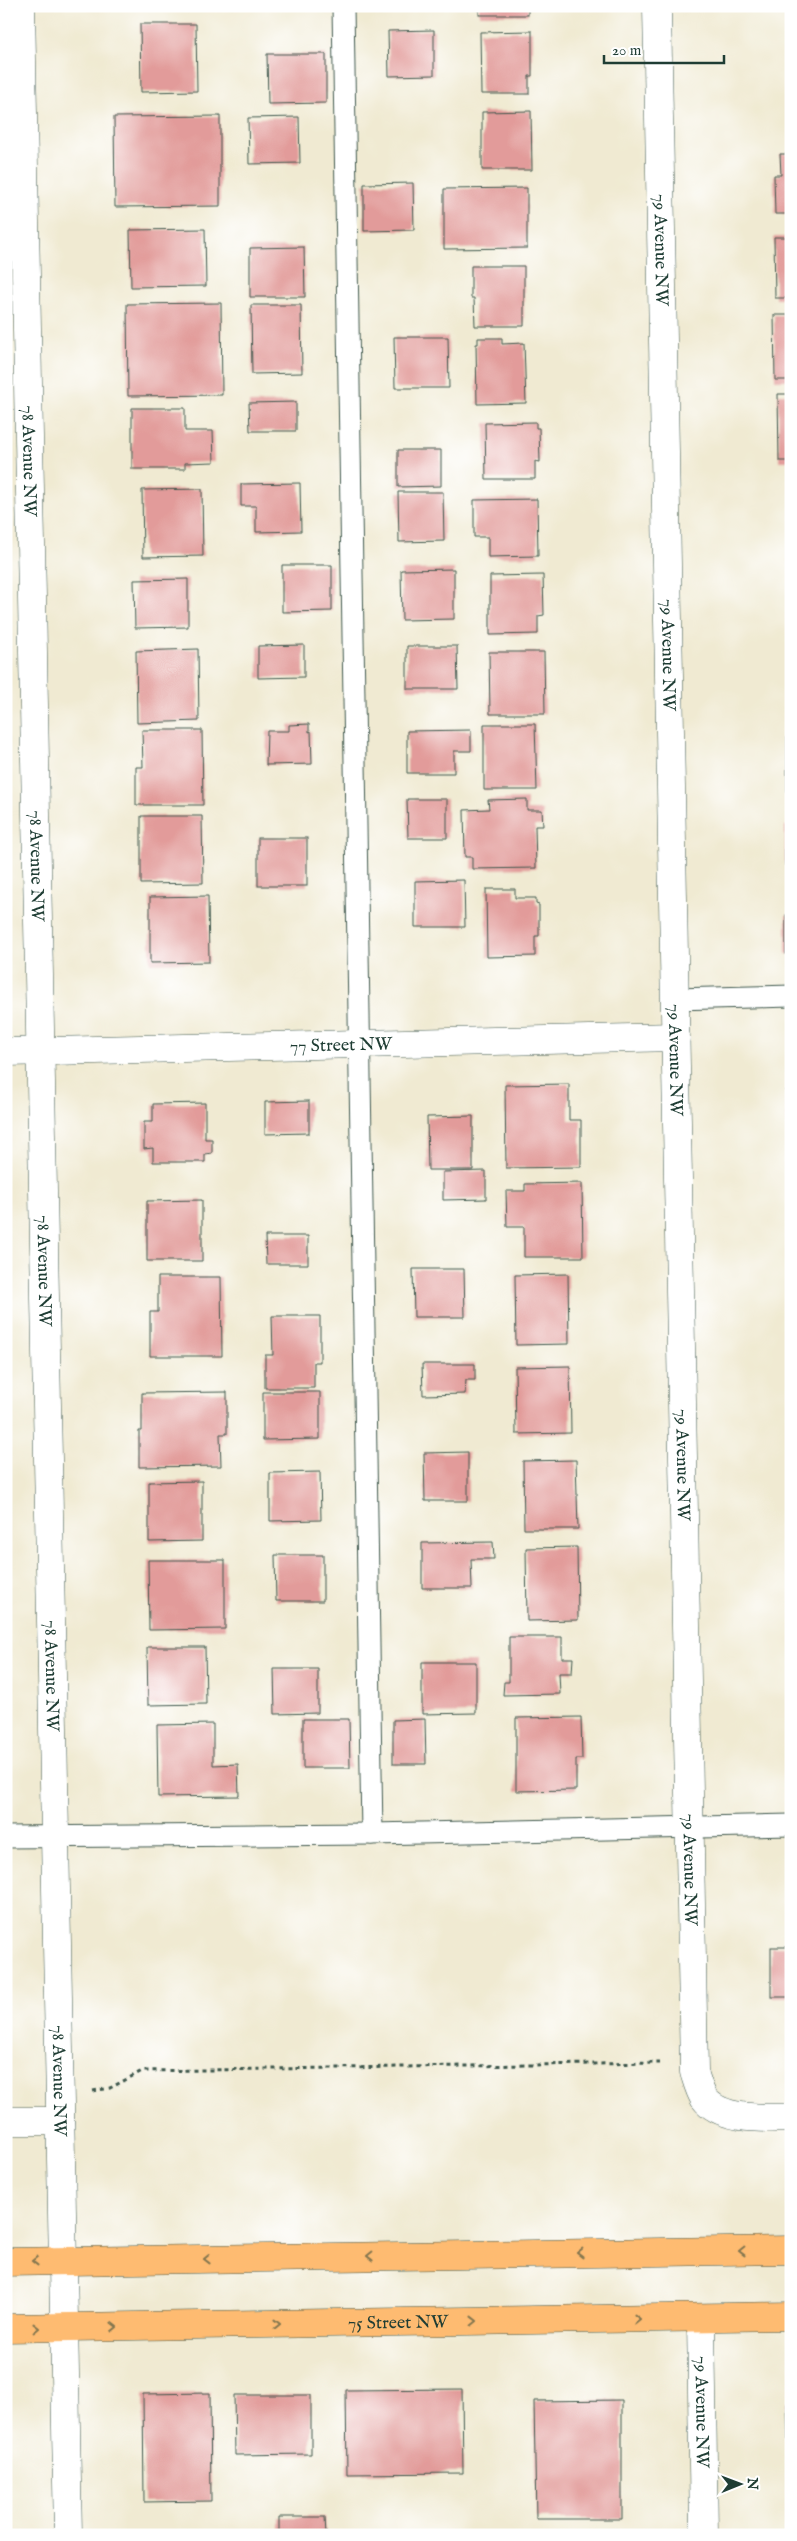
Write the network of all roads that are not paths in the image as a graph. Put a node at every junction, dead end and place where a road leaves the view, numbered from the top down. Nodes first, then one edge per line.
1 (21, 6) edge
2 (343, 6) edge
3 (657, 6) edge
4 (791, 996) edge
5 (675, 999) junction
6 (676, 1037) junction
7 (360, 1044) junction
8 (41, 1051) junction
9 (6, 1052) edge
10 (791, 1825) edge
11 (690, 1828) junction
12 (372, 1834) junction
13 (55, 1836) junction
14 (6, 1837) edge
15 (791, 2118) edge
16 (60, 2121) junction
17 (6, 2122) edge
18 (791, 2250) edge
19 (64, 2261) junction
20 (6, 2262) edge
21 (791, 2316) edge
22 (701, 2318) junction
23 (6, 2328) edge
24 (66, 2328) junction
25 (68, 2535) edge
26 (704, 2535) edge

1 - 8 street, 78 Avenue NW
2 - 7 lane
3 - 5 street, 79 Avenue NW
4 - 5 lane
5 - 6 street, 79 Avenue NW
6 - 7 street, 77 Street NW
6 - 11 street, 79 Avenue NW
7 - 8 street, 77 Street NW
7 - 12 lane
8 - 9 street, 77 Street NW
8 - 13 street, 78 Avenue NW
10 - 11 lane
11 - 12 lane
11 - 15 street, 79 Avenue NW
12 - 13 lane
13 - 14 lane
13 - 16 street, 78 Avenue NW
16 - 17 street
16 - 19 street, 78 Avenue NW
18 -> 19 main road
19 -> 20 main road
19 - 24 street, 78 Avenue NW
21 - 22 main road, 75 Street NW
24 -> 22 main road, 75 Street NW
22 - 26 street, 79 Avenue NW
23 -> 24 main road, 75 Street NW
24 - 25 street, 78 Avenue NW

